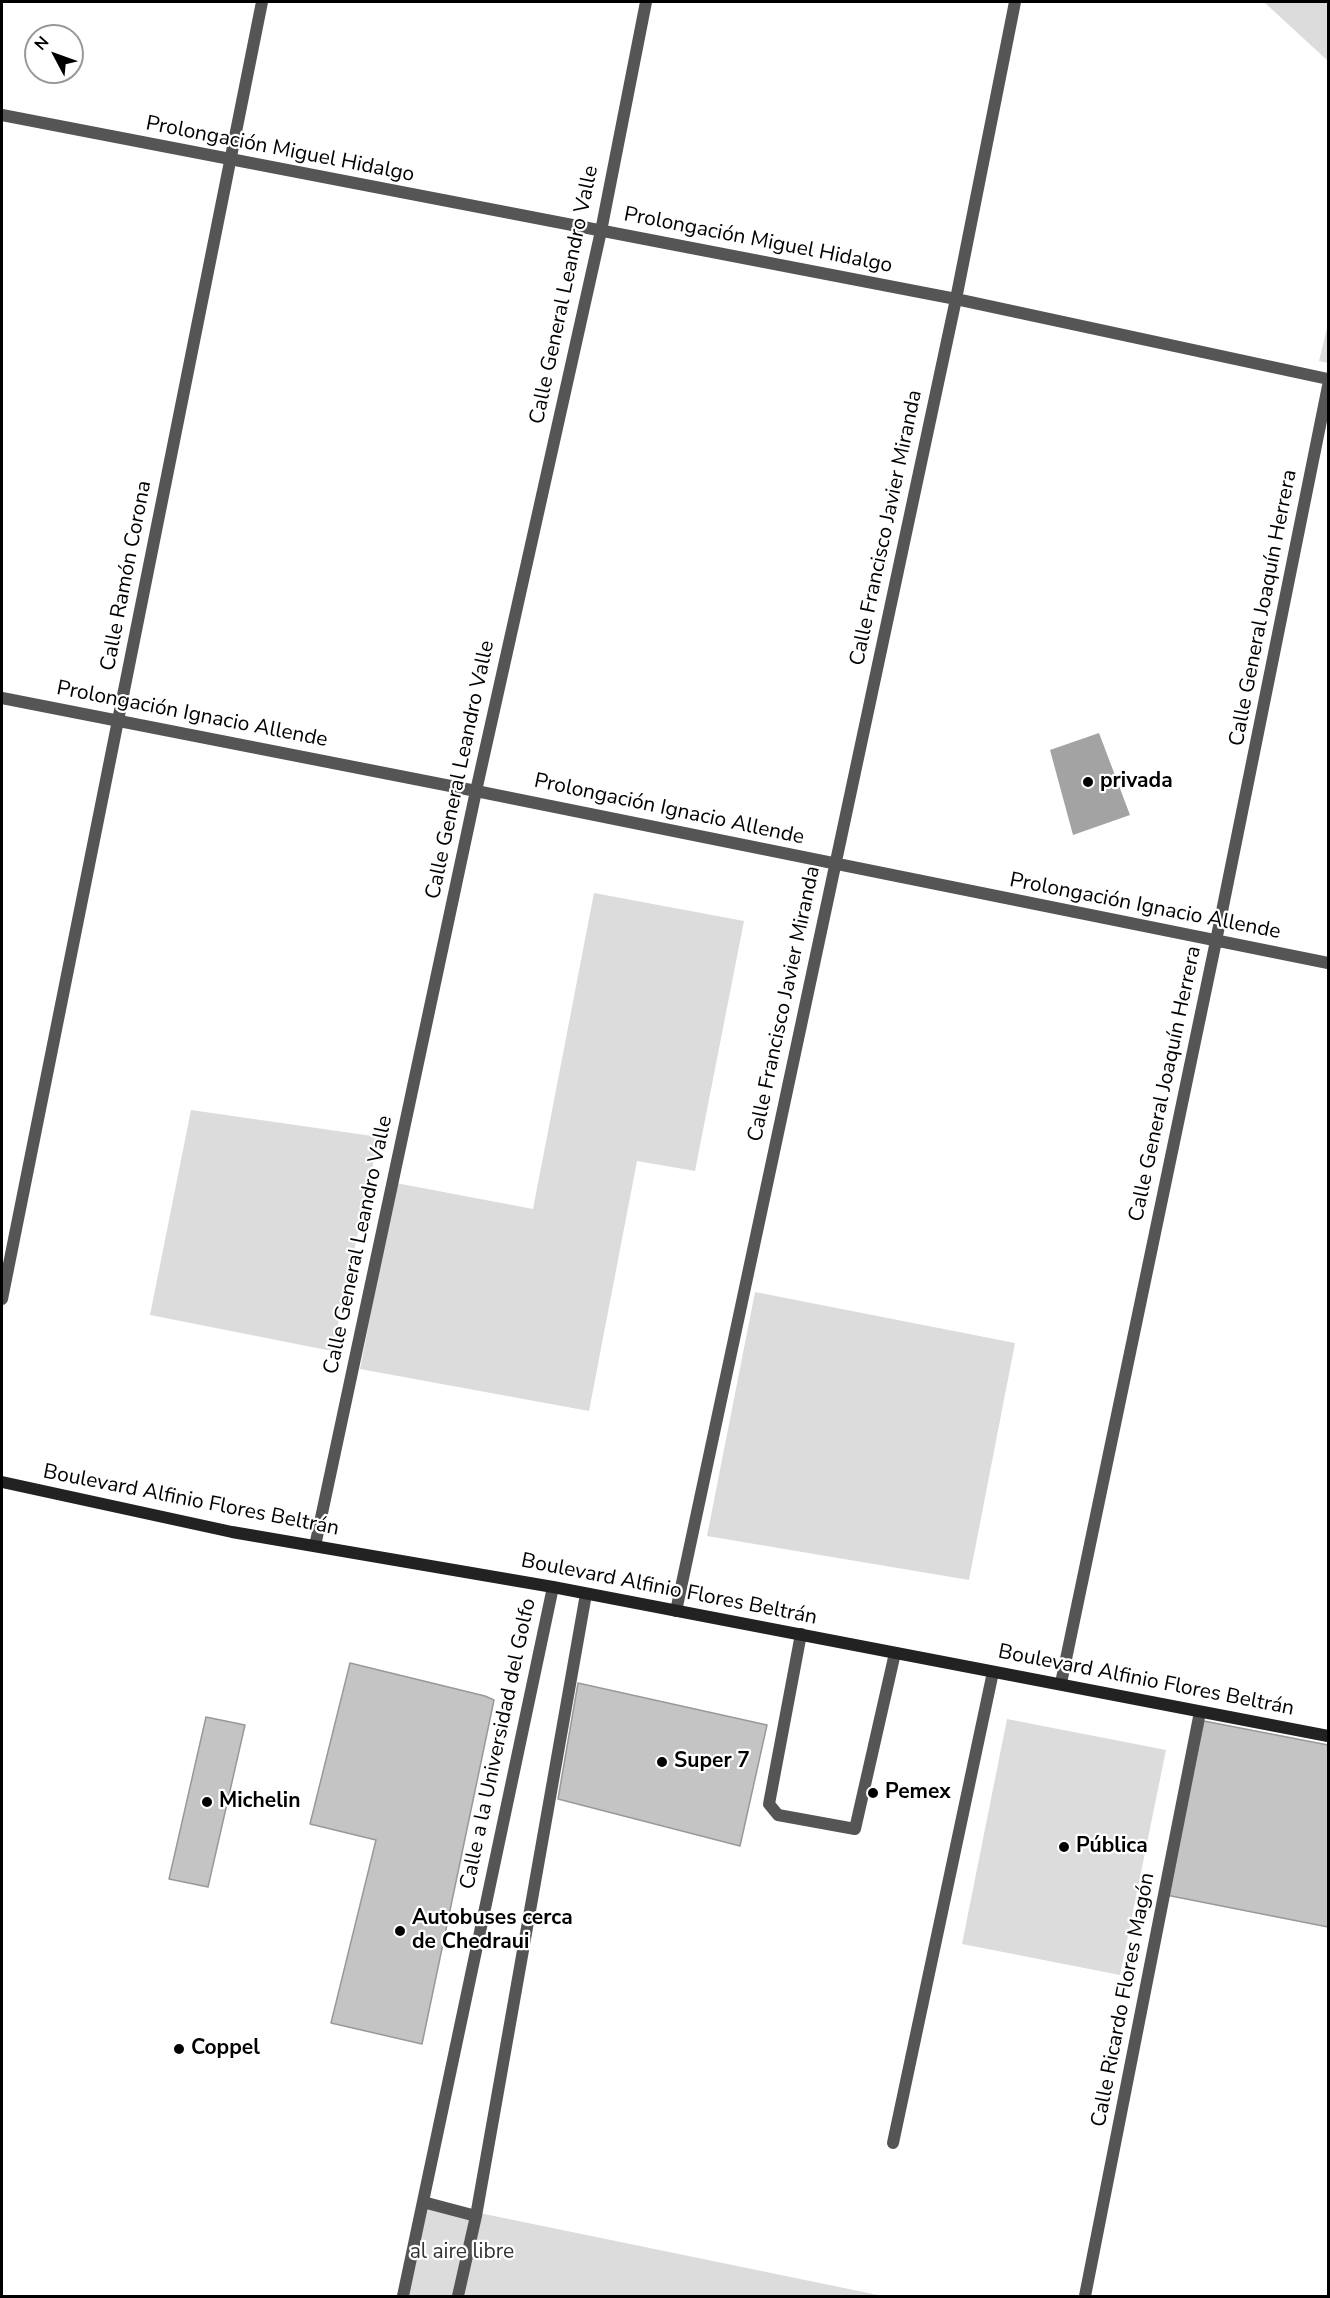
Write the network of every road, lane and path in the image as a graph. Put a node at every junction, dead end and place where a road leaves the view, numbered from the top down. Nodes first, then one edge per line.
1 (262, 2) edge
2 (646, 2) edge
3 (1015, 2) edge
4 (2, 115) edge
5 (229, 160) junction
6 (601, 231) junction
7 (956, 299) junction
8 (1329, 379) edge
9 (1329, 386) edge
10 (2, 698) edge
11 (118, 720) junction
12 (476, 791) junction
13 (835, 864) junction
14 (1216, 941) junction
15 (1329, 963) edge
16 (2, 1299) edge
17 (2, 1482) edge
18 (315, 1546) junction
19 (553, 1587) junction
20 (586, 1594) junction
21 (676, 1611) junction
22 (801, 1634) junction
23 (894, 1653) junction
24 (993, 1672) junction
25 (1061, 1683) junction
26 (1200, 1712) junction
27 (1329, 1736) edge
28 (893, 2143) dead end
29 (423, 2202) junction
30 (476, 2216) junction
31 (403, 2296) edge
32 (458, 2296) edge
33 (1085, 2296) edge

1 - 5 street, Calle Ramón Corona
2 - 6 street, Calle General Leandro Valle
3 - 7 street, Calle Francisco Javier Miranda
4 - 5 street, Prolongación Miguel Hidalgo
5 - 6 street, Prolongación Miguel Hidalgo
5 - 11 street, Calle Ramón Corona
6 - 7 street, Prolongación Miguel Hidalgo
6 - 12 street, Calle General Leandro Valle
7 - 8 street, Prolongación Miguel Hidalgo
7 - 13 street, Calle Francisco Javier Miranda
9 - 14 street, Calle General Joaquín Herrera
10 - 11 street, Prolongación Ignacio Allende
11 - 12 street, Prolongación Ignacio Allende
11 - 16 street, Calle Ramón Corona
12 - 13 street, Prolongación Ignacio Allende
12 - 18 street, Calle General Leandro Valle
13 - 14 street, Prolongación Ignacio Allende
13 - 21 street, Calle Francisco Javier Miranda
14 - 15 street, Prolongación Ignacio Allende
14 - 25 street, Calle General Joaquín Herrera
17 - 18 street, Boulevard Alfinio Flores Beltrán
18 - 19 street, Boulevard Alfinio Flores Beltrán
19 - 20 street, Boulevard Alfinio Flores Beltrán
19 - 29 street, Calle a la Universidad del Golfo
20 - 21 street, Boulevard Alfinio Flores Beltrán
20 - 30 street
21 - 22 street, Boulevard Alfinio Flores Beltrán
22 - 23 street, Boulevard Alfinio Flores Beltrán
22 - 23 street
23 - 24 street, Boulevard Alfinio Flores Beltrán
24 - 25 street, Boulevard Alfinio Flores Beltrán
24 - 28 street
25 - 26 street, Boulevard Alfinio Flores Beltrán
26 - 27 street, Boulevard Alfinio Flores Beltrán
26 - 33 street, Calle Ricardo Flores Magón
29 - 30 street
29 - 31 street, Calle a la Universidad del Golfo
30 - 32 street

